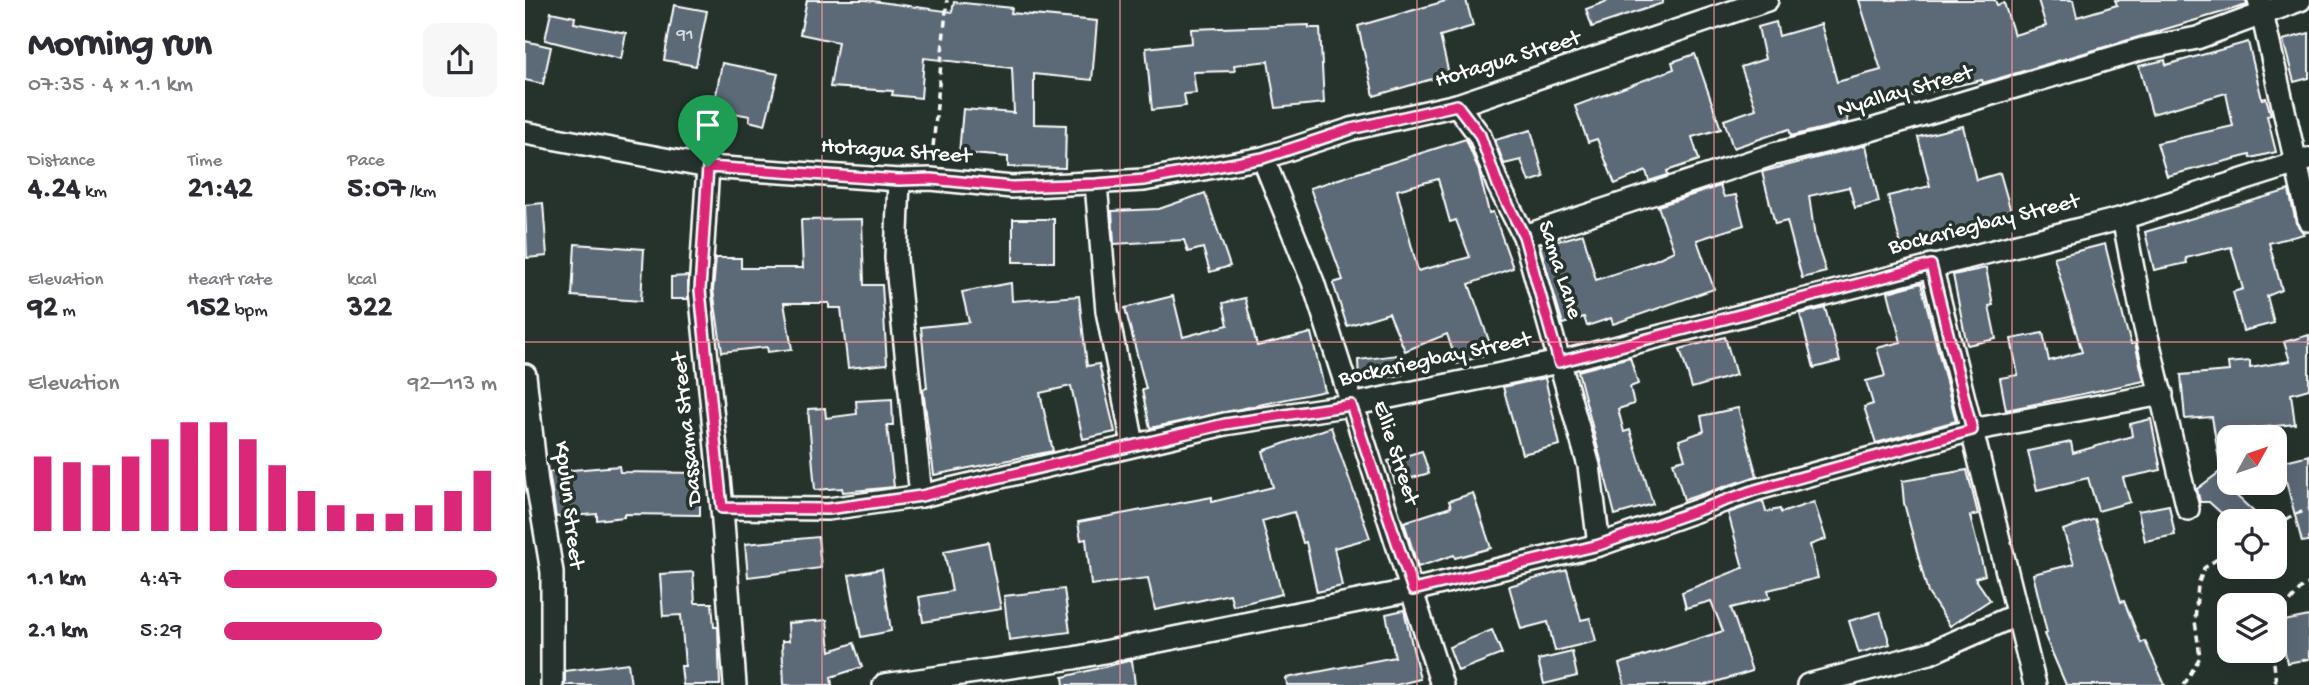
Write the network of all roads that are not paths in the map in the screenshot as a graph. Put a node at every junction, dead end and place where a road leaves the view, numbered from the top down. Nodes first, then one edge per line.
1 (1767, 0) edge
2 (2300, 0) edge
3 (2260, 6) edge
4 (1457, 105) junction
5 (525, 133) edge
6 (1263, 158) junction
7 (2302, 161) edge
8 (708, 167) junction
9 (899, 180) junction
10 (1096, 184) junction
11 (2123, 218) junction
12 (2309, 220) edge
13 (1524, 236) junction
14 (1931, 265) junction
15 (1559, 362) junction
16 (525, 375) edge
17 (2162, 394) junction
18 (1351, 405) junction
19 (1972, 430) junction
20 (1133, 444) junction
21 (921, 496) junction
22 (722, 508) junction
23 (2188, 509) dead end
24 (1599, 545) junction
25 (1413, 590) junction
26 (2016, 615) junction
27 (552, 685) edge
28 (735, 685) edge
29 (884, 685) edge
30 (1442, 685) edge
31 (1808, 685) edge
32 (2035, 685) edge

1 - 4 street, Hotagua Street
2 - 3 street, Nyallay Street
3 - 7 street
3 - 13 street, Nyallay Street
4 - 6 street, Hotagua Street
4 - 13 street, Sama Lane
5 - 8 street, Hotagua Street
6 - 10 street, Hotagua Street
6 - 18 street, Ellie Street
7 - 11 street, Bockariegbay Street
7 - 12 street
8 - 9 street, Hotagua Street
8 - 22 street, Dassama Street
9 - 10 street, Hotagua Street
9 - 21 street
10 - 20 street
11 - 14 street, Bockariegbay Street
11 - 17 street
13 - 15 street, Sama Lane
14 - 15 street, Bockariegbay Street
14 - 19 street
15 - 18 street, Bockariegbay Street
15 - 24 street, Sama Lane
16 - 27 street, Kpulun Street
17 - 19 street
17 - 23 street
18 - 20 street, Bockariegbay Street
18 - 25 street, Ellie Street
19 - 24 street
19 - 26 street
20 - 21 street, Bockariegbay Street
21 - 22 street, Bockariegbay Street
22 - 28 street, Dassama Street
24 - 25 street
25 - 29 street
25 - 30 street, Ellie Street
26 - 31 street
26 - 32 street

